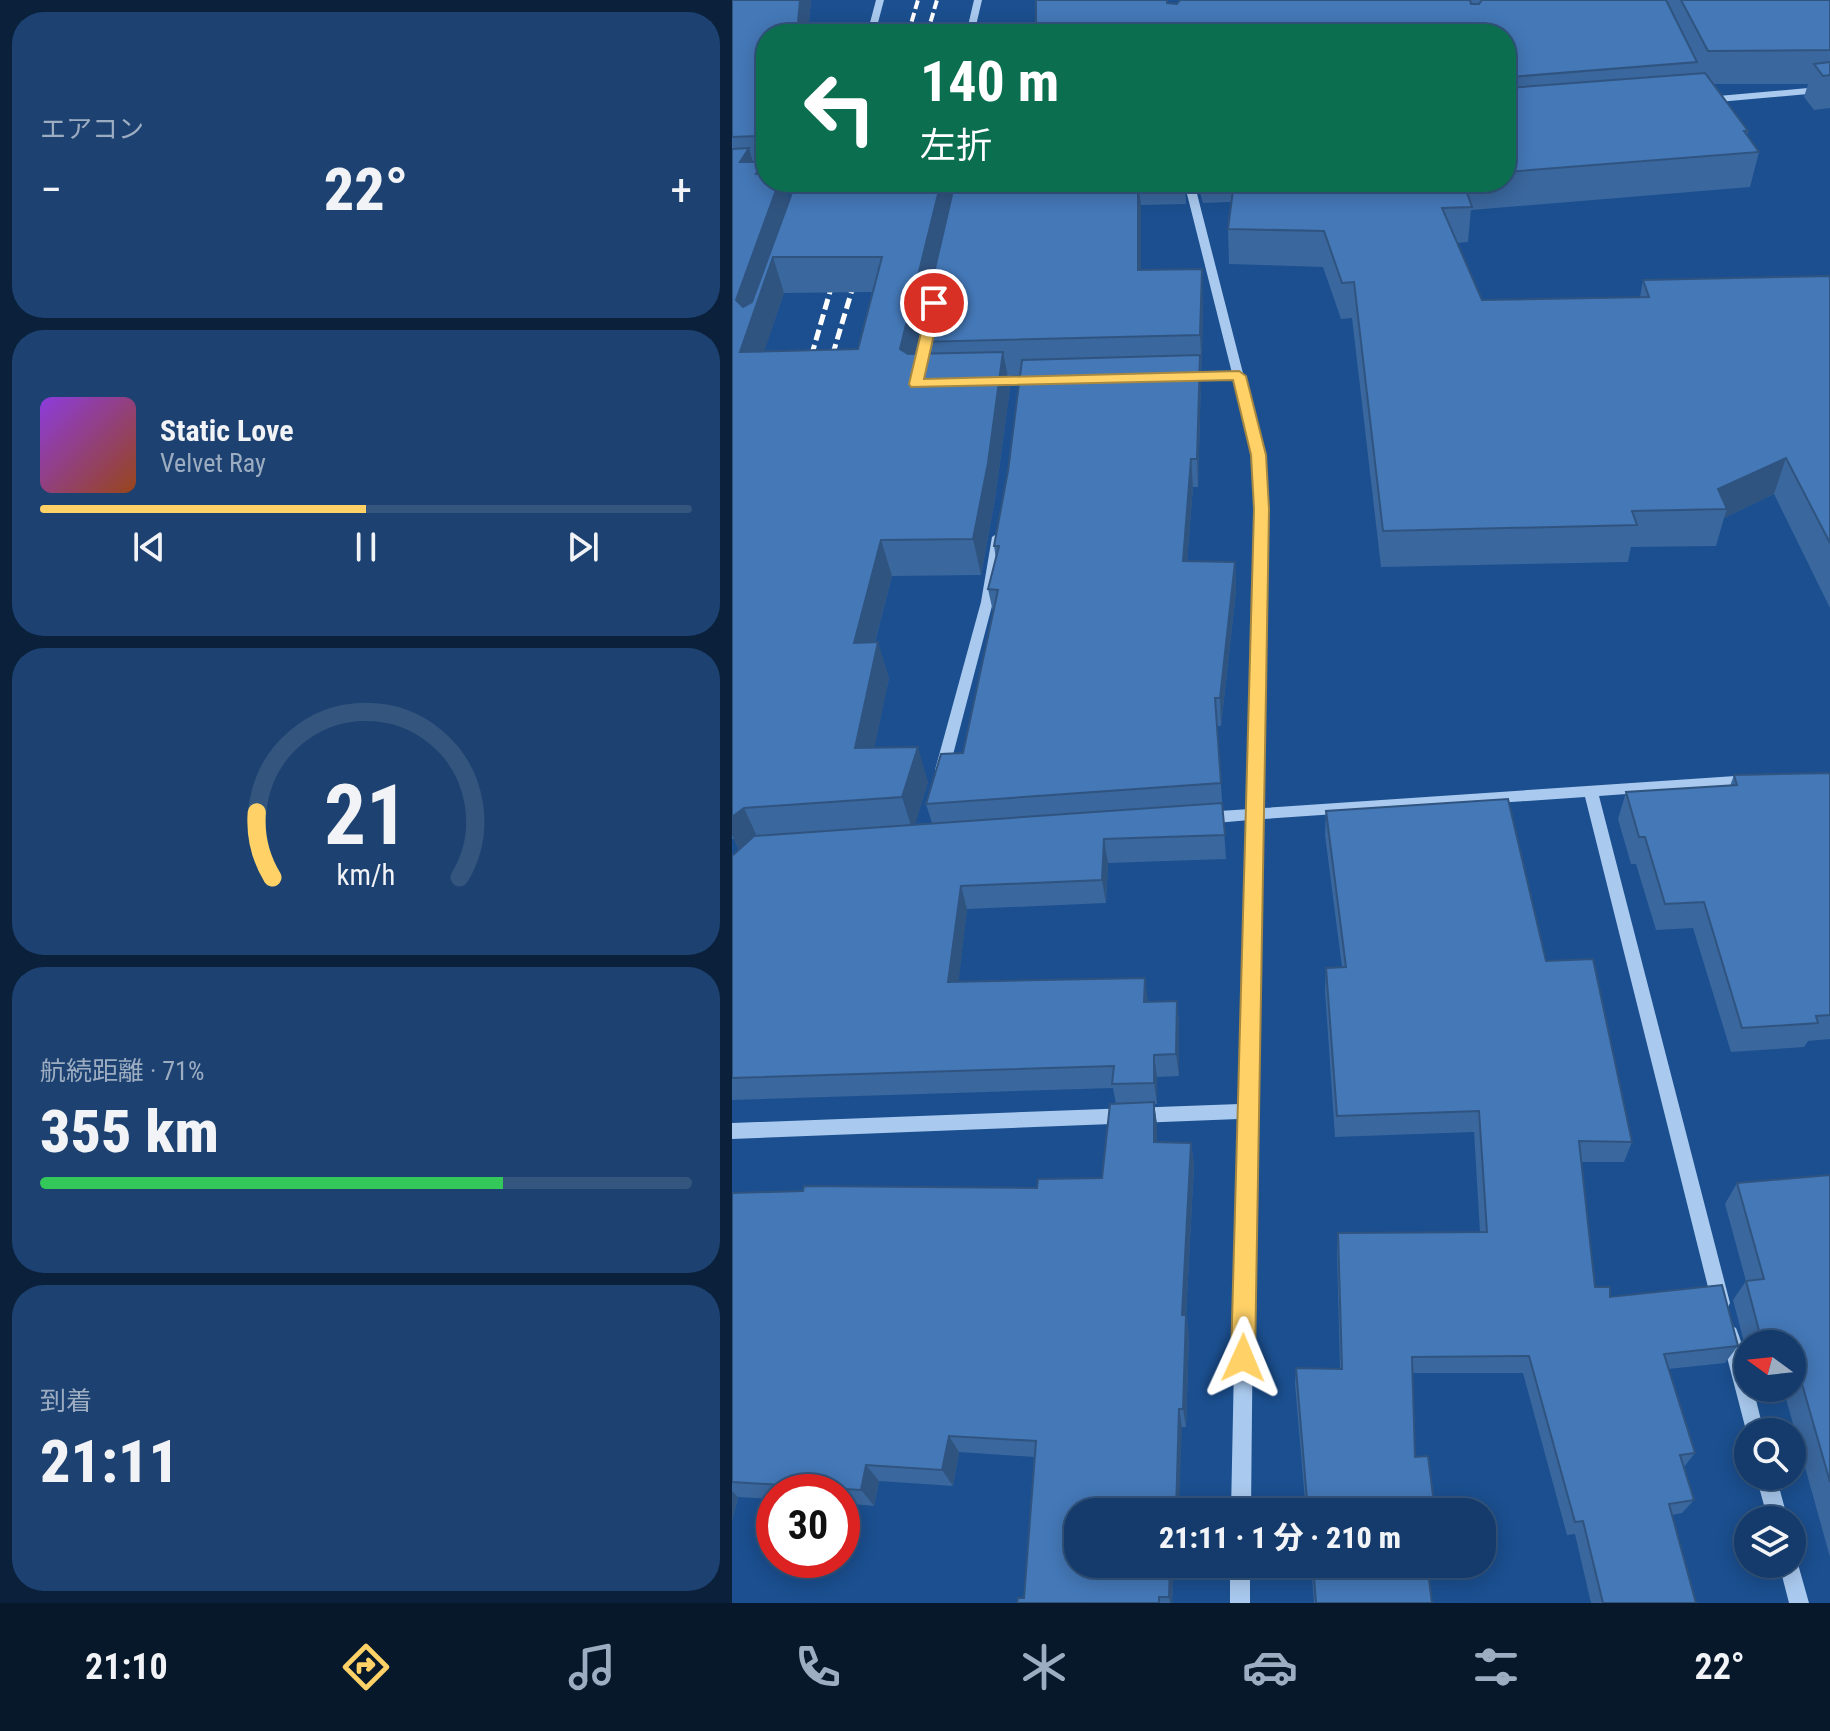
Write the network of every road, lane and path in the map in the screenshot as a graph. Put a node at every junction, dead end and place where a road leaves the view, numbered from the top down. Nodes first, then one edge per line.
1 (880, 0) edge
2 (978, 0) edge
3 (874, 24) edge
4 (972, 24) edge
5 (1830, 89) edge
6 (1700, 100) edge
7 (1192, 192) edge
8 (1239, 376) junction
9 (1176, 377) edge
10 (1051, 380) edge
11 (1019, 381) junction
12 (975, 382) edge
13 (1018, 396) edge
14 (1000, 528) edge
15 (1766, 779) edge
16 (937, 786) edge
17 (1591, 791) junction
18 (1257, 814) junction
19 (1196, 819) edge
20 (1247, 1111) junction
21 (732, 1131) edge
22 (1751, 1418) edge
23 (1241, 1498) edge
24 (1240, 1578) edge
25 (1793, 1578) edge
26 (1240, 1603) edge
27 (1799, 1603) edge

1 - 3 street
2 - 4 street
5 - 6 street
7 - 8 street
8 - 9 street
8 - 18 street
10 - 11 street
11 - 12 street
11 - 13 street
14 - 16 street
15 - 17 street
17 - 18 street
17 - 22 street
18 - 19 street
18 - 20 street
20 - 21 street
20 - 23 street
24 - 26 street
25 - 27 street

